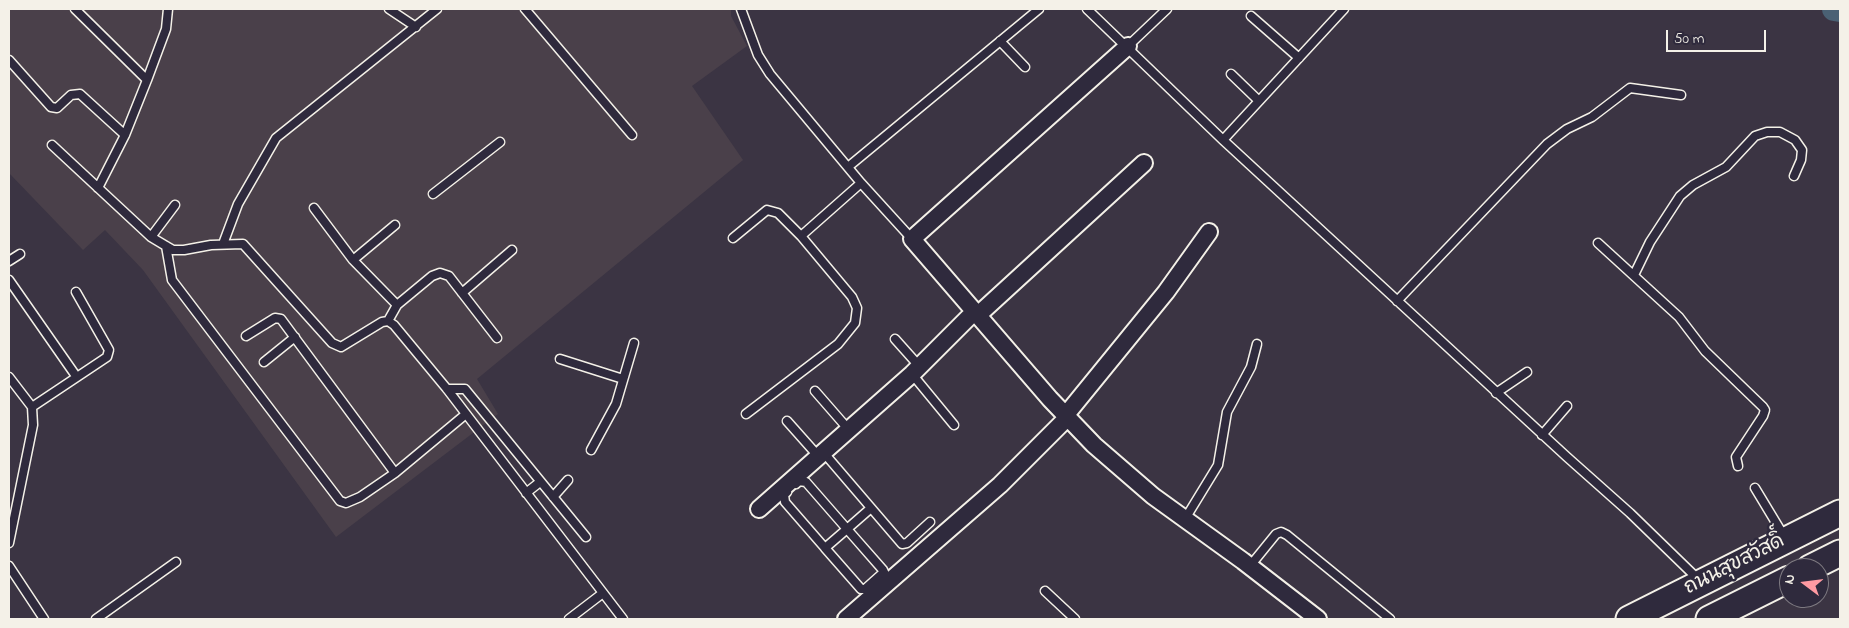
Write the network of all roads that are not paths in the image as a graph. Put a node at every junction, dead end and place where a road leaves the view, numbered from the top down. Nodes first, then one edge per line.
1 (75, 9) edge
2 (168, 9) edge
3 (389, 9) edge
4 (437, 9) edge
5 (525, 9) edge
6 (741, 9) edge
7 (1039, 9) edge
8 (1087, 9) edge
9 (1167, 9) edge
10 (1344, 9) edge
11 (1251, 16) dead end
12 (416, 27) junction
13 (1000, 41) junction
14 (1128, 46) junction
15 (1299, 58) junction
16 (9, 60) edge
17 (1025, 67) dead end
18 (1231, 74) dead end
19 (147, 80) junction
20 (1681, 95) dead end
21 (1260, 101) junction
22 (125, 135) junction
23 (632, 135) dead end
24 (1223, 140) junction
25 (500, 142) dead end
26 (52, 145) dead end
27 (1144, 163) dead end
28 (848, 167) junction
29 (1794, 176) dead end
30 (861, 183) junction
31 (98, 188) junction
32 (433, 194) dead end
33 (175, 205) dead end
34 (314, 208) dead end
35 (395, 225) dead end
36 (1209, 232) dead end
37 (801, 236) junction
38 (152, 237) junction
39 (733, 238) dead end
40 (912, 239) junction
41 (1598, 243) dead end
42 (223, 244) junction
43 (166, 246) junction
44 (512, 250) dead end
45 (20, 254) dead end
46 (353, 260) junction
47 (9, 261) edge
48 (1634, 275) junction
49 (9, 280) edge
50 (76, 292) dead end
51 (462, 293) junction
52 (1397, 301) junction
53 (397, 305) junction
54 (976, 313) junction
55 (388, 321) junction
56 (246, 336) dead end
57 (295, 337) junction
58 (497, 338) dead end
59 (895, 339) dead end
60 (634, 343) dead end
61 (1257, 344) dead end
62 (560, 359) dead end
63 (264, 362) dead end
64 (916, 370) junction
65 (1527, 372) dead end
66 (76, 376) junction
67 (9, 377) edge
68 (623, 379) junction
69 (447, 389) junction
70 (815, 391) dead end
71 (1496, 392) junction
72 (1566, 406) dead end
73 (32, 407) junction
74 (466, 414) junction
75 (746, 414) dead end
76 (1066, 417) junction
77 (787, 421) dead end
78 (954, 425) dead end
79 (849, 430) junction
80 (1542, 435) junction
81 (591, 450) dead end
82 (821, 455) junction
83 (1738, 466) dead end
84 (395, 473) junction
85 (568, 480) dead end
86 (540, 482) junction
87 (1755, 488) dead end
88 (526, 493) junction
89 (553, 496) junction
90 (871, 508) junction
91 (759, 509) dead end
92 (1840, 513) edge
93 (1185, 519) junction
94 (930, 522) dead end
95 (847, 529) junction
96 (586, 537) dead end
97 (1786, 540) junction
98 (9, 543) edge
99 (825, 548) junction
100 (176, 562) dead end
101 (9, 566) edge
102 (1250, 566) junction
103 (1702, 583) junction
104 (1779, 584) edge
105 (1045, 591) dead end
106 (603, 593) junction
107 (44, 619) edge
108 (96, 619) edge
109 (569, 619) edge
110 (623, 619) edge
111 (846, 619) edge
112 (1075, 619) edge
113 (1318, 619) edge
114 (1390, 619) edge
115 (1629, 619) edge
116 (1709, 619) edge

1 - 19 lane
2 - 19 lane
3 - 12 lane
4 - 12 lane
5 - 23 lane
6 - 28 lane
7 - 13 lane
8 - 14 lane
9 - 14 lane
10 - 15 lane
11 - 15 lane
12 - 42 lane
13 - 17 lane
13 - 28 lane
14 - 24 lane
14 - 40 street
15 - 21 lane
16 - 22 lane
18 - 21 lane
19 - 22 lane
20 - 52 lane
21 - 24 lane
22 - 31 lane
24 - 52 lane
25 - 32 lane
26 - 31 lane
27 - 54 street
28 - 30 lane
29 - 48 lane
30 - 37 lane
30 - 40 lane
31 - 38 lane
33 - 38 lane
34 - 46 lane
35 - 46 lane
36 - 76 street
37 - 39 lane
37 - 75 lane
38 - 43 lane
40 - 54 street
41 - 48 lane
42 - 43 lane
42 - 55 lane
43 - 84 lane
44 - 51 lane
45 - 47 lane
46 - 53 lane
48 - 83 lane
49 - 66 lane
50 - 66 lane
51 - 53 lane
51 - 58 lane
52 - 71 lane
53 - 55 lane
54 - 64 street
54 - 76 street
55 - 69 lane
56 - 57 lane
57 - 63 lane
57 - 84 lane
59 - 64 lane
60 - 68 lane
61 - 93 lane
62 - 68 lane
64 - 78 lane
64 - 79 street
65 - 71 lane
66 - 73 lane
67 - 73 lane
68 - 81 lane
69 - 74 lane
69 - 86 lane
70 - 79 lane
71 - 80 lane
72 - 80 lane
73 - 98 lane
74 - 84 lane
74 - 88 lane
76 - 93 street
76 - 111 street
77 - 82 lane
79 - 82 street
80 - 103 lane
82 - 90 lane
82 - 91 street
85 - 89 lane
86 - 88 lane
86 - 89 lane
87 - 97 lane
88 - 106 lane
89 - 96 lane
90 - 94 lane
90 - 95 lane
92 - 97 main road, ถนนสุขสวัสดิ์
93 - 102 street
95 - 99 lane
95 - 99 lane
95 - 99 lane
97 - 103 main road, ถนนสุขสวัสดิ์
100 - 108 lane
101 - 107 lane
102 - 113 street
102 - 114 lane
103 - 115 main road, ถนนสุขสวัสดิ์
104 - 116 main road, ถนนสุขสวัสดิ์
105 - 112 lane
106 - 109 lane
106 - 110 lane

